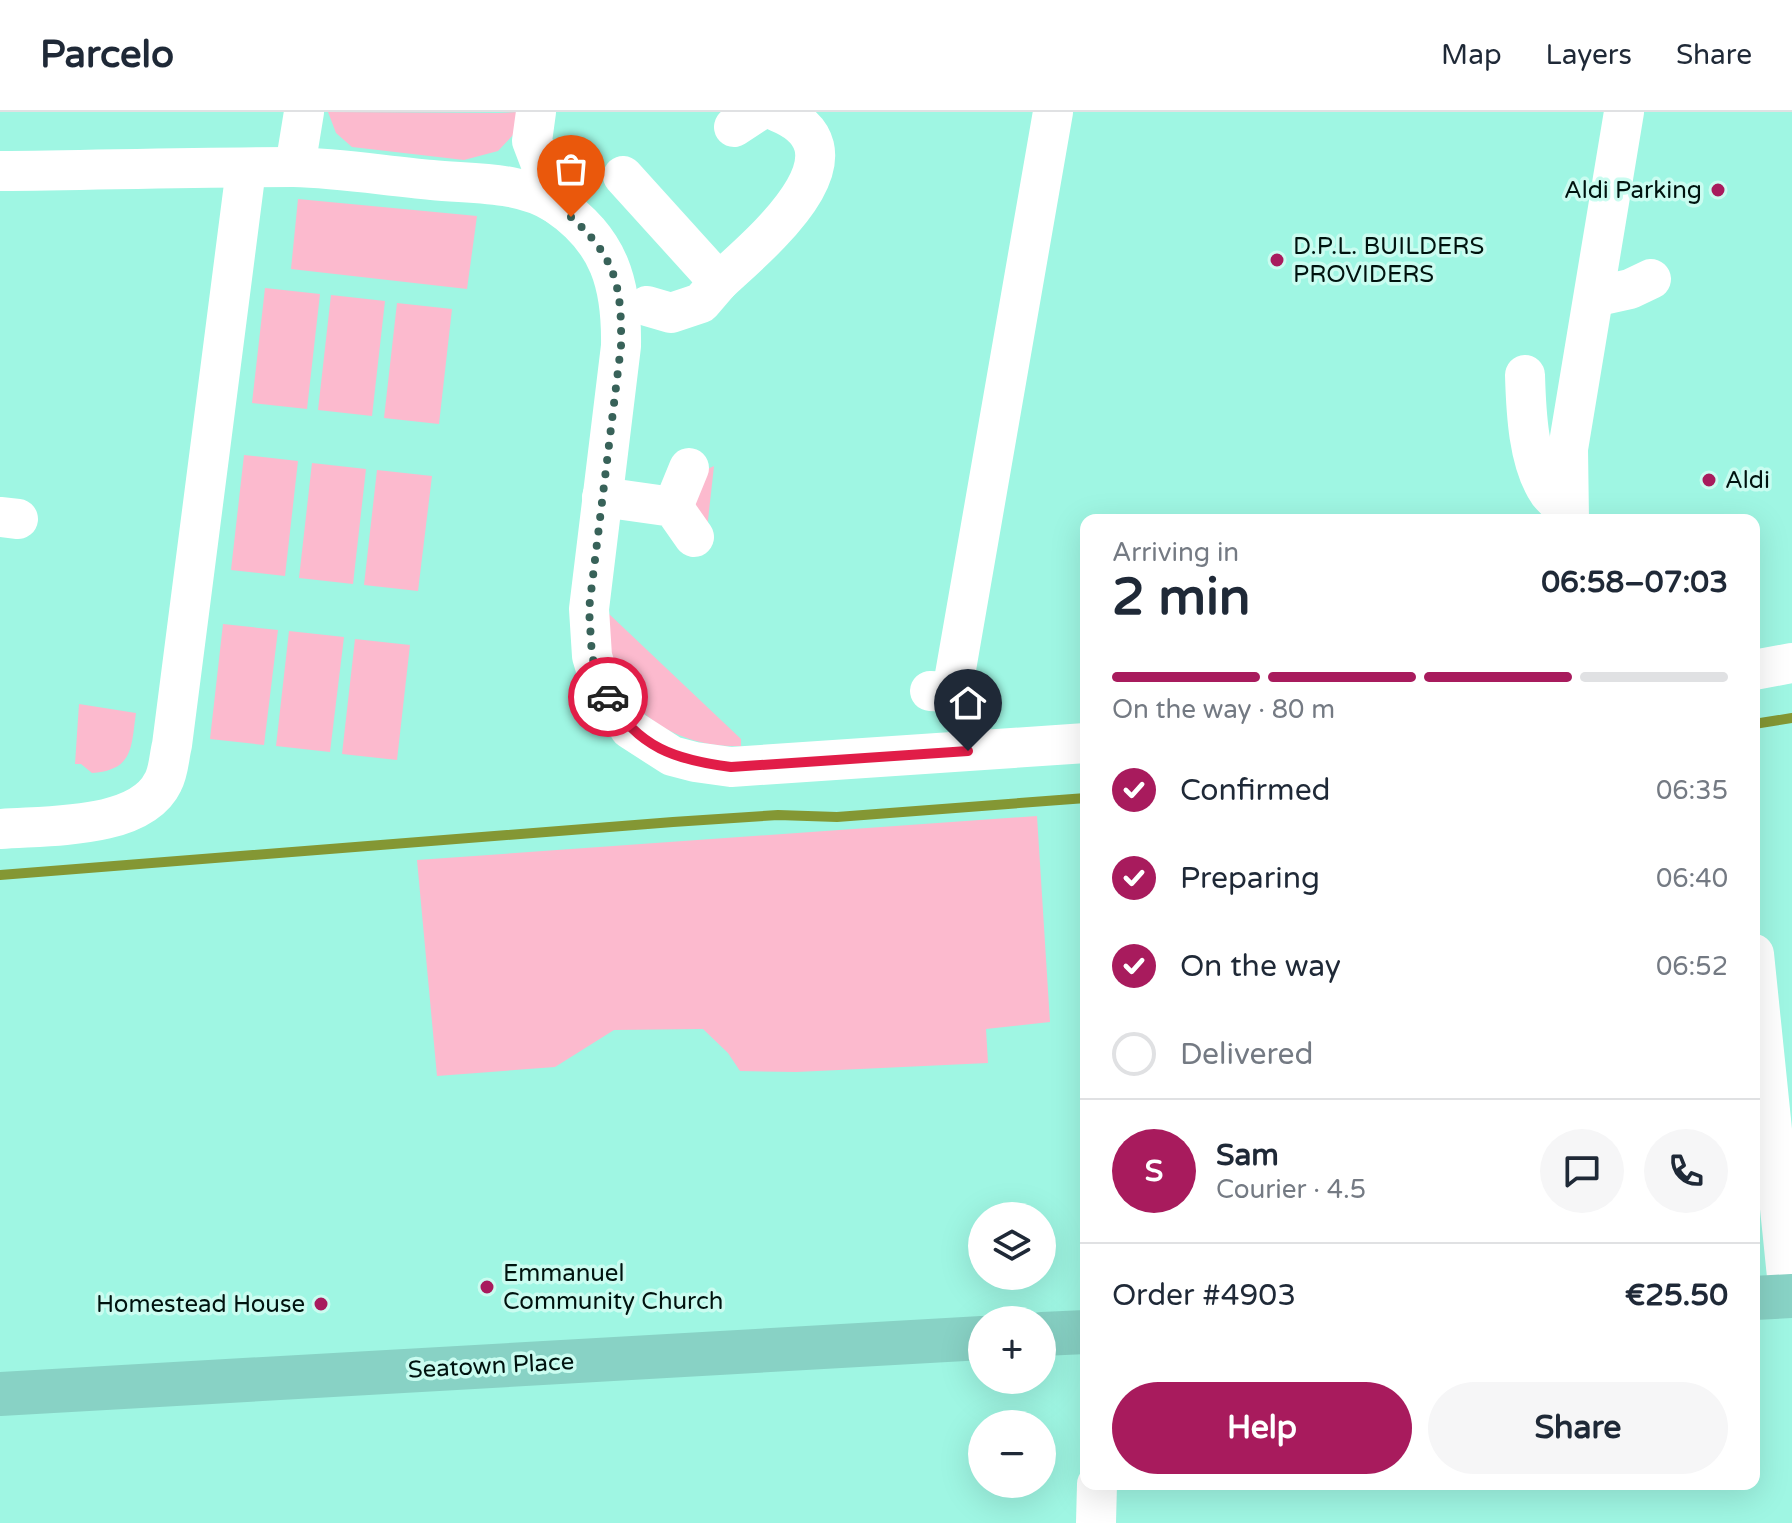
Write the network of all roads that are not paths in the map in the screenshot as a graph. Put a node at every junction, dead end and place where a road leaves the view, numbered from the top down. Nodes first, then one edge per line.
1 (304, 112) edge
2 (778, 112) edge
3 (1053, 112) edge
4 (1624, 112) edge
5 (534, 126) edge
6 (295, 167) junction
7 (246, 169) junction
8 (0, 171) edge
9 (493, 186) junction
10 (556, 204) junction
11 (596, 240) junction
12 (1651, 279) dead end
13 (719, 282) junction
14 (1594, 297) junction
15 (647, 306) dead end
16 (1525, 375) dead end
17 (689, 468) dead end
18 (602, 497) junction
19 (1567, 514) edge
20 (1568, 514) edge
21 (1792, 663) edge
22 (1760, 669) edge
23 (930, 691) dead end
24 (1080, 743) edge
25 (0, 829) edge
26 (1760, 1040) edge
27 (1778, 1297) edge
28 (1080, 1332) edge
29 (1056, 1333) edge
30 (968, 1339) edge
31 (0, 1394) edge
32 (1097, 1490) edge
33 (1096, 1523) edge

1 - 6 street
2 - 13 street
3 - 23 street
4 - 14 street
5 - 9 street
5 - 10 street
6 - 7 street
6 - 9 street
7 - 8 street
7 - 25 street
9 - 10 street
10 - 11 street
11 - 13 street
11 - 18 street
12 - 14 street
13 - 15 street
14 - 20 street
16 - 19 street
17 - 18 street
18 - 24 street
21 - 22 street
26 - 27 street
28 - 29 main road
30 - 31 main road, Seatown Place
32 - 33 street

